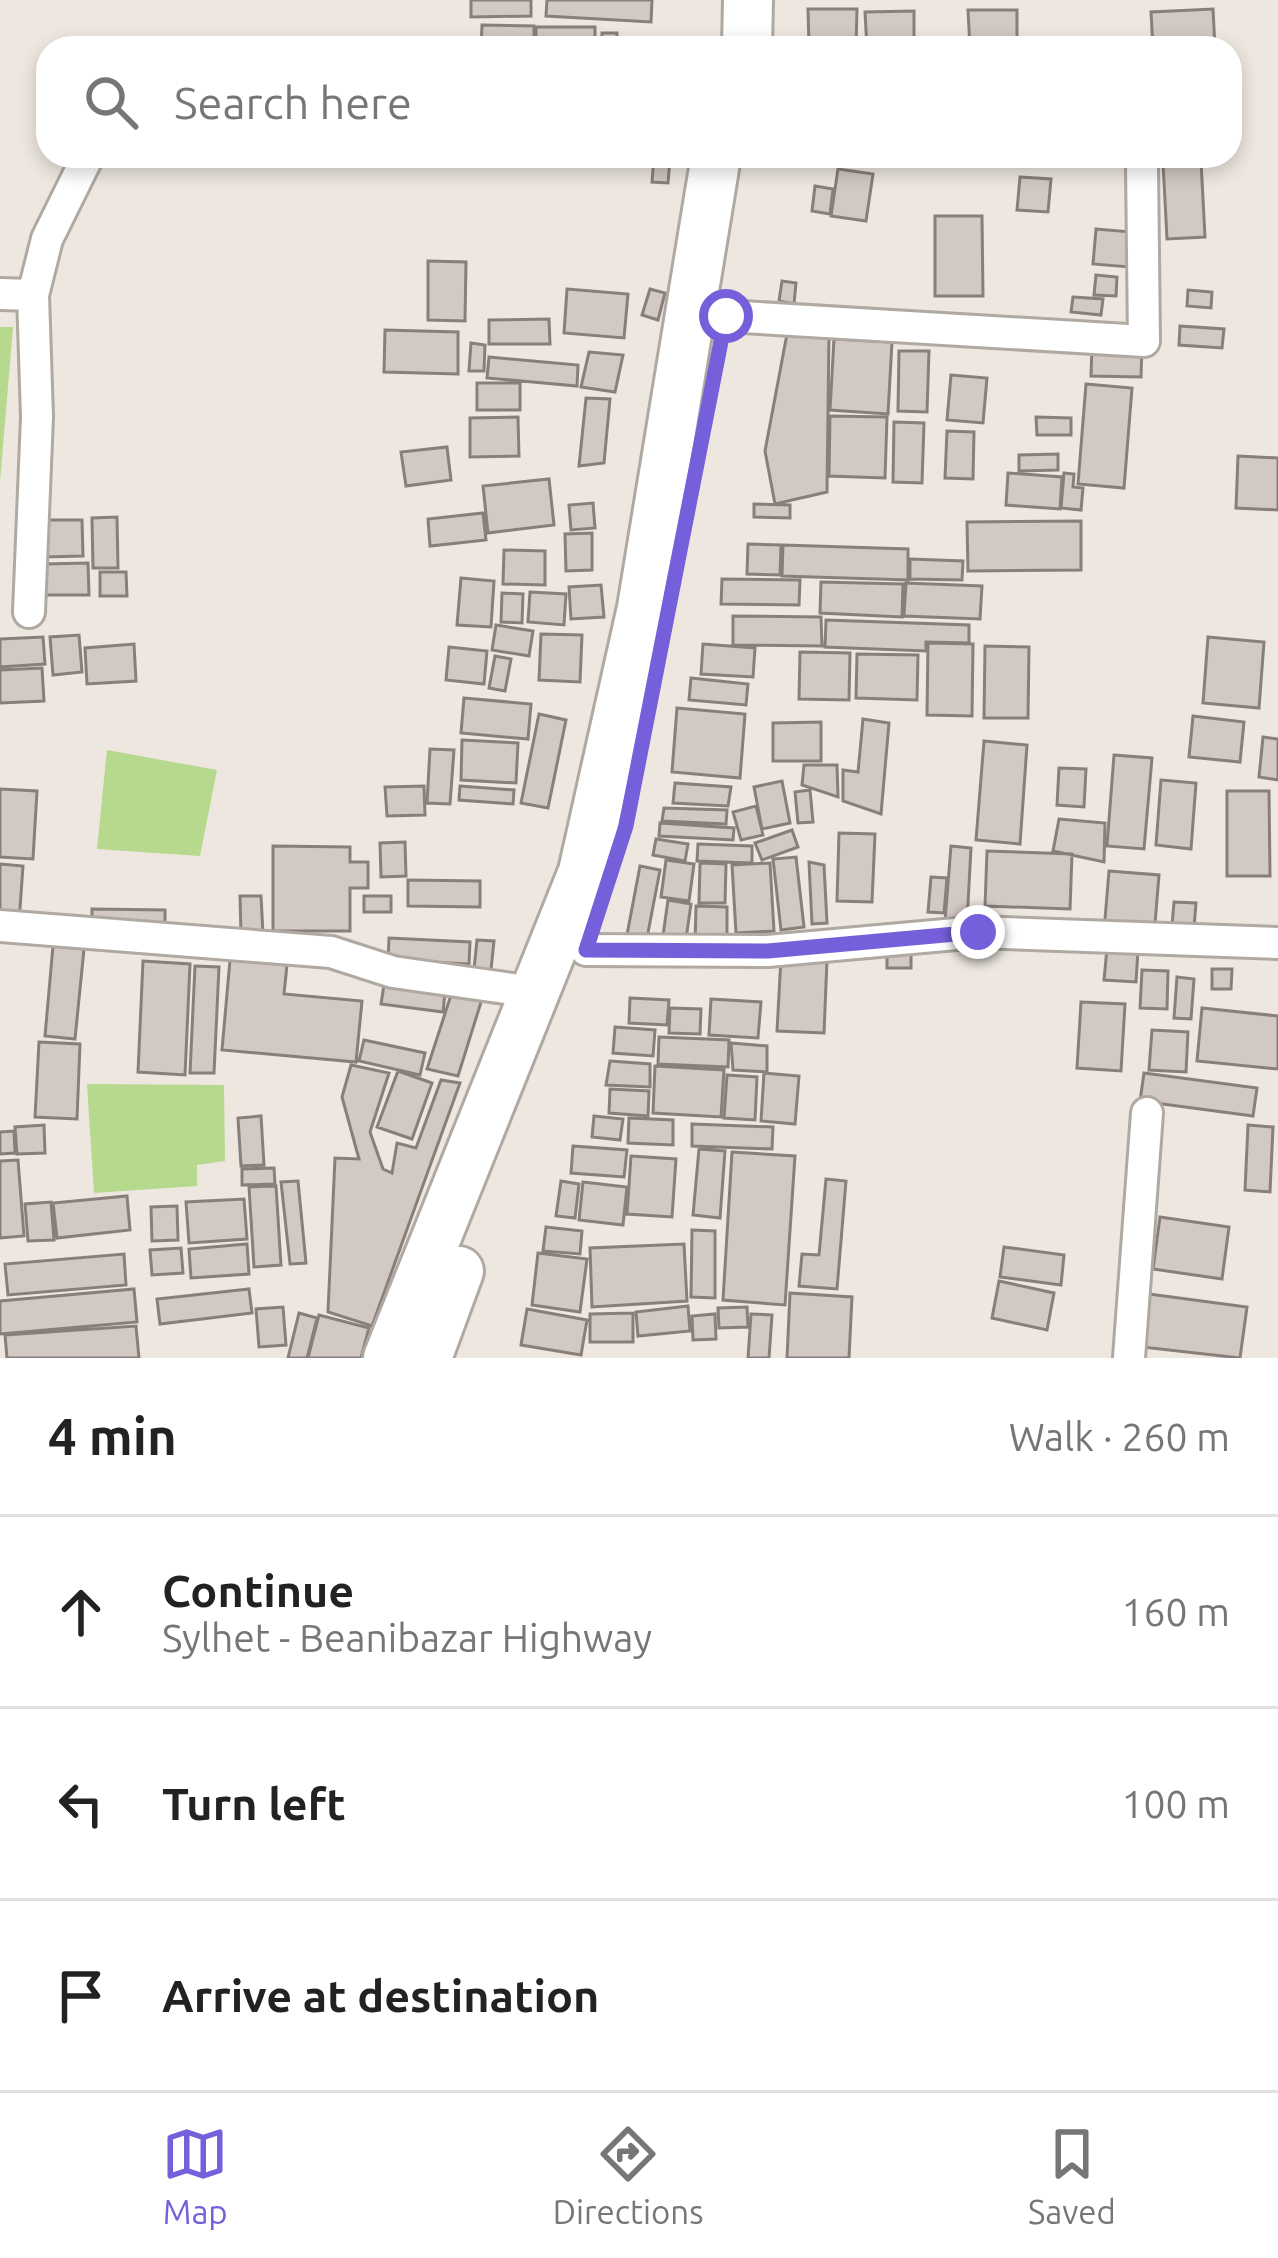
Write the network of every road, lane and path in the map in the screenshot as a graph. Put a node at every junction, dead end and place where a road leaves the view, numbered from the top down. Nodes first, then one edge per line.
1 (720, 0) edge
2 (748, 0) edge
3 (721, 36) edge
4 (747, 36) edge
5 (82, 168) edge
6 (714, 168) edge
7 (744, 168) edge
8 (1142, 168) edge
9 (0, 294) edge
10 (33, 295) junction
11 (726, 316) junction
12 (29, 612) dead end
13 (0, 926) edge
14 (1278, 943) edge
15 (586, 950) junction
16 (533, 992) junction
17 (1147, 1112) dead end
18 (388, 1358) edge
19 (427, 1358) edge
20 (1129, 1358) edge

1 - 3 main road
2 - 4 main road
5 - 10 street
6 - 16 main road
7 - 11 main road
8 - 11 street
9 - 10 street
10 - 12 street
11 - 15 main road
13 - 16 street
14 - 15 street
15 - 19 main road
16 - 18 main road
17 - 20 street

